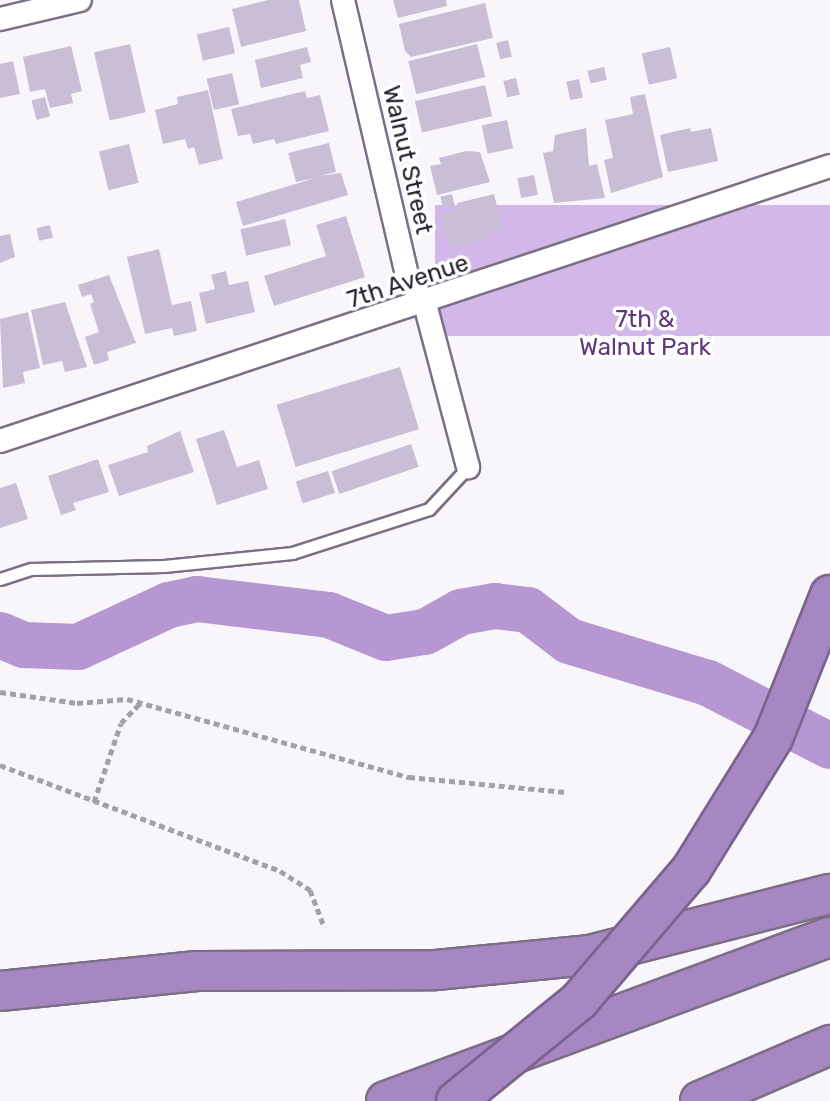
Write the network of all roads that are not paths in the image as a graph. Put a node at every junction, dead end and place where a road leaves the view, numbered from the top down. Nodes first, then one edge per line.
1 (80, 0) edge
2 (343, 0) edge
3 (0, 19) edge
4 (830, 166) edge
5 (425, 304) junction
6 (0, 441) edge
7 (468, 467) joint
8 (0, 579) edge
9 (830, 595) edge
10 (830, 894) edge
11 (830, 937) edge
12 (0, 991) edge
13 (830, 1045) edge
14 (386, 1101) edge
15 (456, 1101) edge
16 (700, 1101) edge

1 - 3 street
2 - 5 street, Walnut Street
4 - 5 street, 7th Avenue
5 - 6 street, 7th Avenue
5 - 7 street, Walnut Street
7 - 8 lane
9 - 15 highway, bridge
10 - 12 highway
11 - 14 highway
13 - 16 highway

